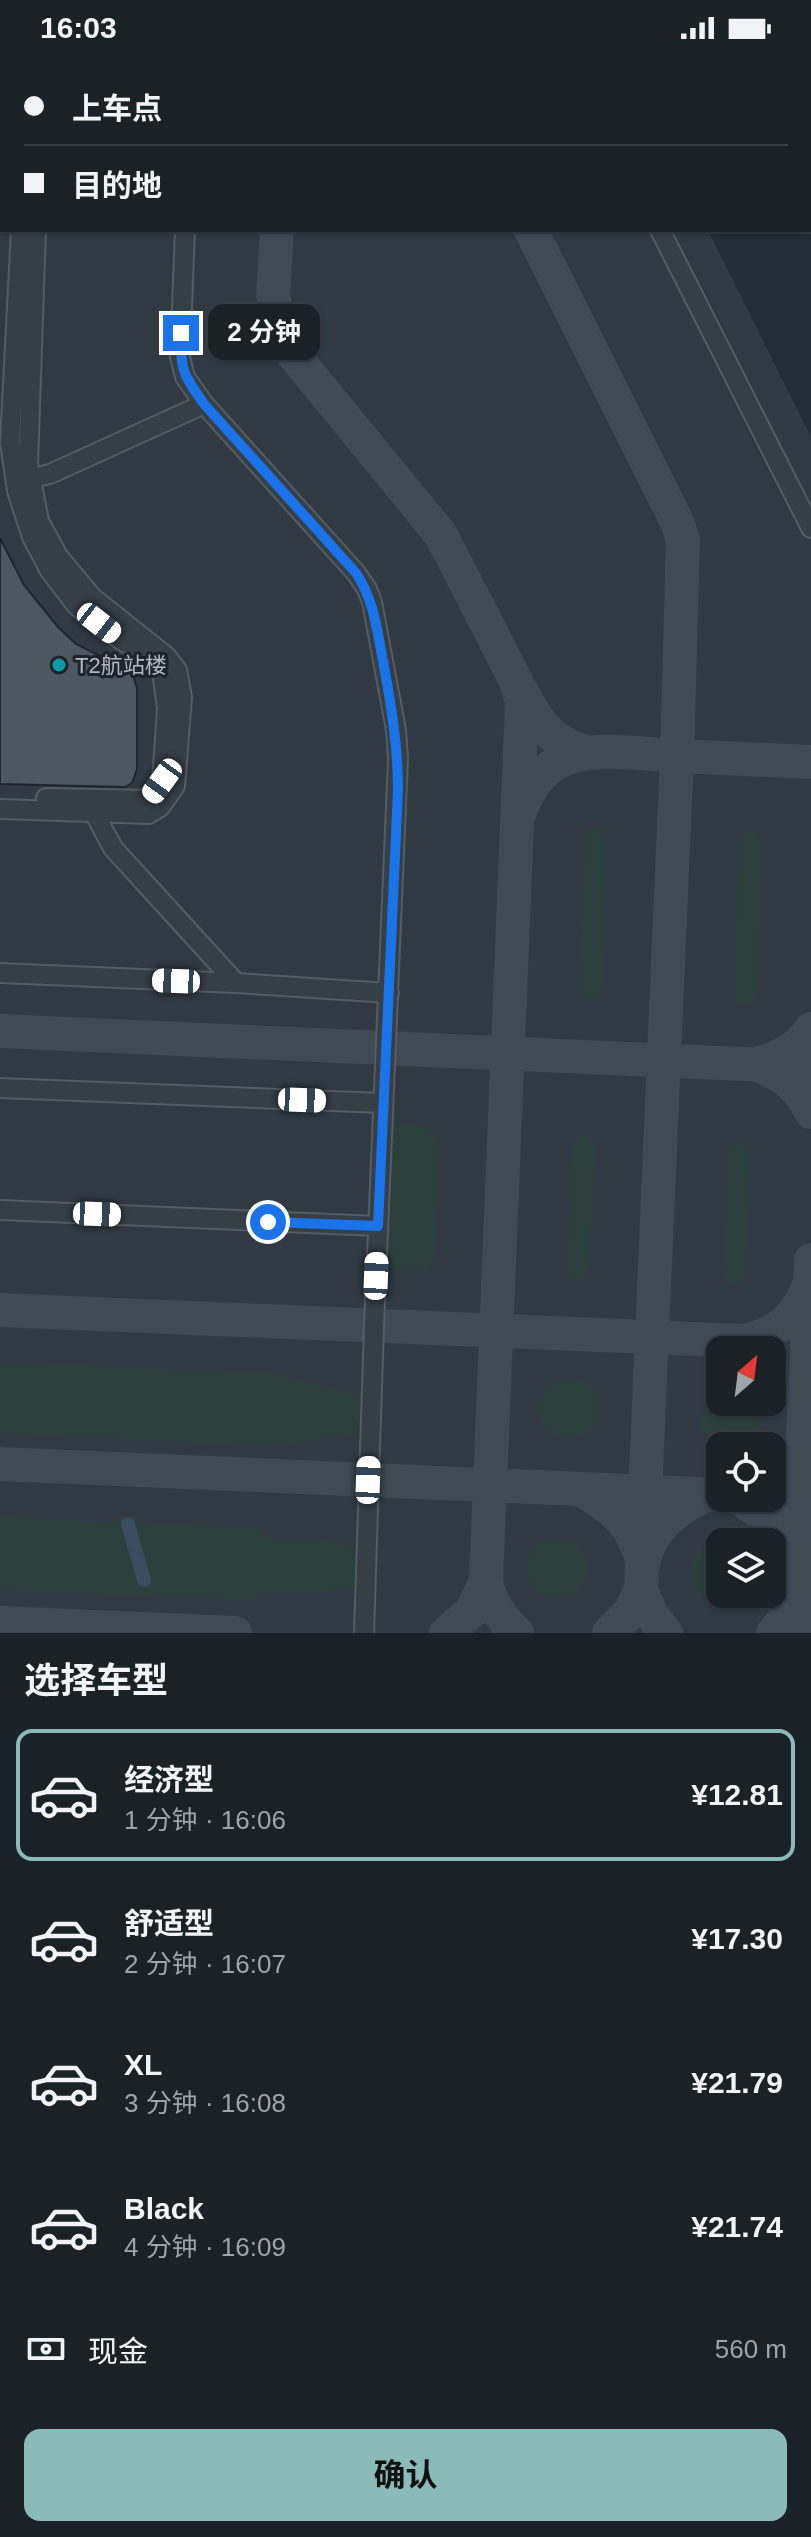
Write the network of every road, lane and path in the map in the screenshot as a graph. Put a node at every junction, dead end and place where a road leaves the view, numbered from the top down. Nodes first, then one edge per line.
1 (21, 232) edge
2 (36, 232) edge
3 (185, 232) edge
4 (661, 232) edge
5 (204, 404) junction
6 (23, 480) junction
7 (811, 528) edge
8 (0, 797) edge
9 (90, 805) junction
10 (0, 809) edge
11 (0, 973) edge
12 (236, 983) junction
13 (389, 993) junction
14 (0, 1088) edge
15 (383, 1103) junction
16 (0, 1210) edge
17 (378, 1226) junction
18 (364, 1633) edge

1 - 6 lane
2 - 6 lane
3 - 5 lane
4 - 7 lane
5 - 6 lane
5 - 13 lane
6 - 9 lane
8 - 9 lane
9 - 10 lane
9 - 12 lane
11 - 12 lane
12 - 13 lane
13 - 15 lane
14 - 15 lane
15 - 17 lane
16 - 17 lane
17 - 18 lane

